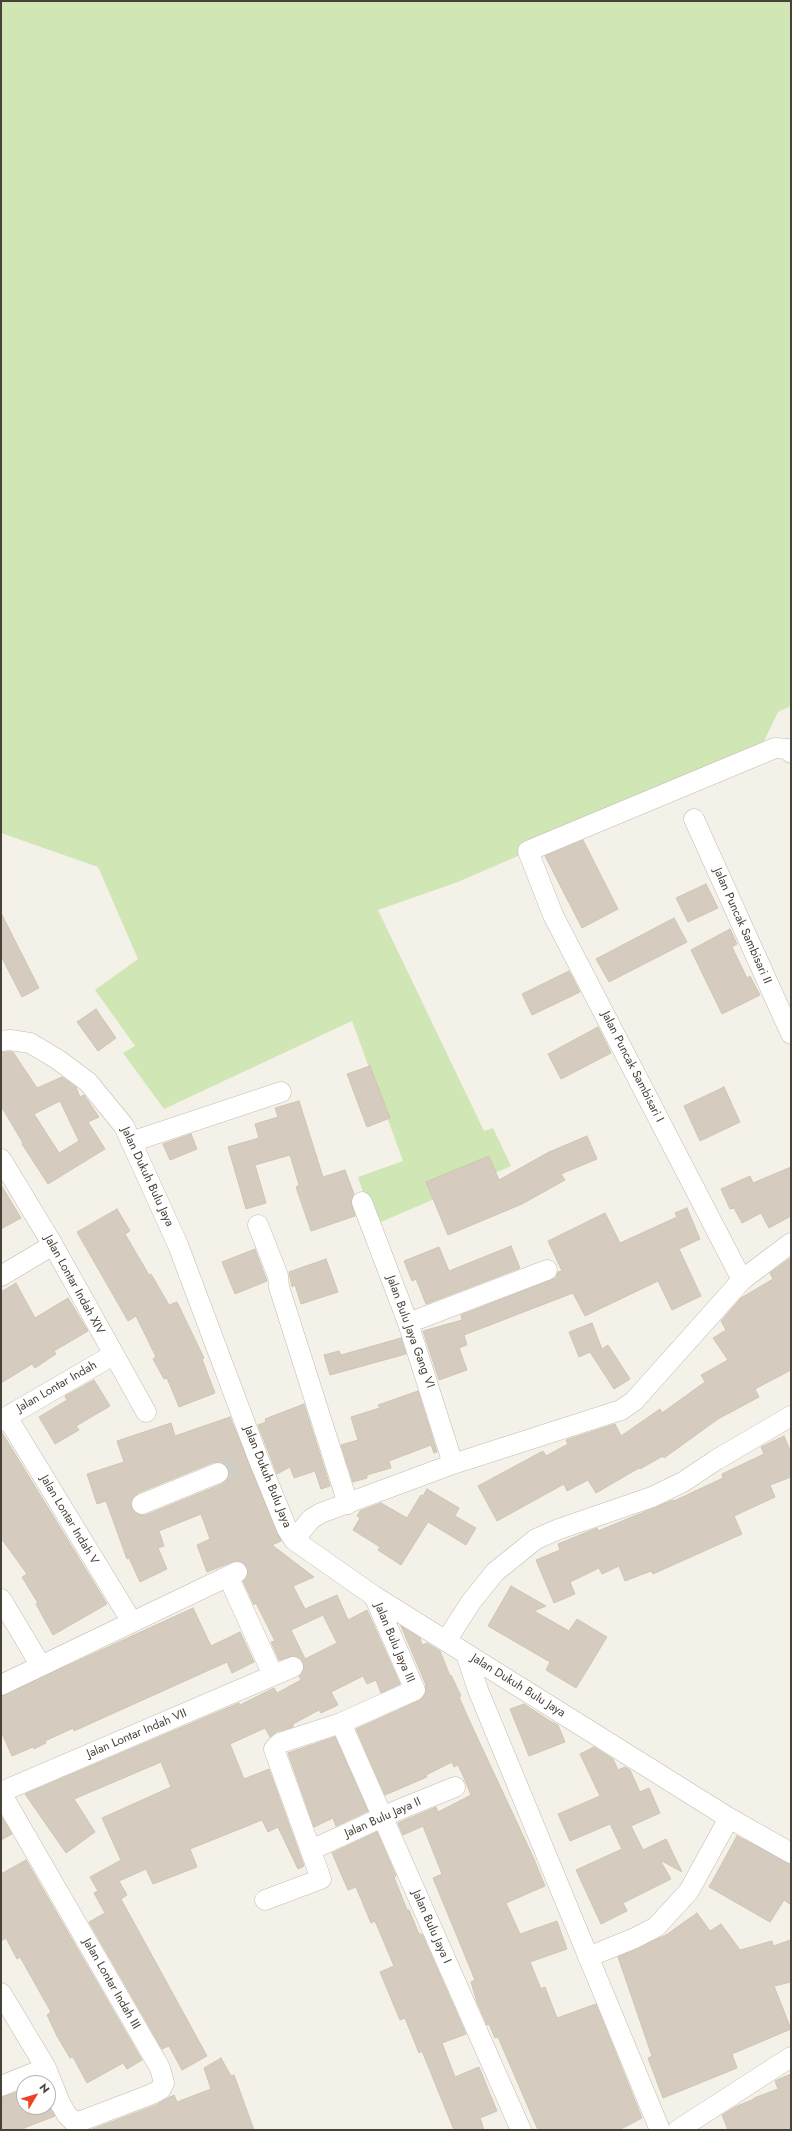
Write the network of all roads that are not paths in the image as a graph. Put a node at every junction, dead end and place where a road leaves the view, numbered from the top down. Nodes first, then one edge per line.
1 (791, 753) edge
2 (694, 819) dead end
3 (791, 1034) edge
4 (1, 1041) edge
5 (281, 1092) dead end
6 (131, 1142) junction
7 (1, 1159) edge
8 (362, 1202) dead end
9 (258, 1225) dead end
10 (791, 1243) edge
11 (53, 1245) junction
12 (547, 1270) dead end
13 (1, 1276) edge
14 (742, 1280) junction
15 (408, 1323) junction
16 (113, 1355) junction
17 (146, 1412) dead end
18 (791, 1416) edge
19 (4, 1418) edge
20 (453, 1464) junction
21 (218, 1473) tunnel mouth
22 (142, 1504) dead end
23 (348, 1504) junction
24 (294, 1540) junction
25 (374, 1596) junction
26 (1, 1599) edge
27 (132, 1622) junction
28 (446, 1641) junction
29 (466, 1654) junction
30 (41, 1666) junction
31 (293, 1666) dead end
32 (273, 1675) junction
33 (1, 1685) edge
34 (341, 1723) junction
35 (455, 1787) dead end
36 (1, 1792) edge
37 (383, 1818) junction
38 (729, 1818) junction
39 (311, 1850) junction
40 (791, 1853) edge
41 (265, 1900) dead end
42 (588, 1957) junction
43 (1, 1993) edge
44 (791, 2057) edge
45 (46, 2068) junction
46 (1, 2086) edge
47 (521, 2130) edge
48 (660, 2130) edge
49 (678, 2130) edge

1 - 14 street, Jalan Puncak Sambisari I
2 - 3 street, Jalan Puncak Sambisari II
4 - 6 street, Jalan Dukuh Bulu Jaya
5 - 6 street
6 - 24 street, Jalan Dukuh Bulu Jaya
7 - 11 street, Jalan Lontar Indah XIV
8 - 15 street, Jalan Bulu Jaya Gang VI
9 - 23 street
10 - 14 street
11 - 13 street
11 - 16 street, Jalan Lontar Indah XIV
12 - 15 street
14 - 20 street
15 - 20 street, Jalan Bulu Jaya Gang VI
16 - 17 street, Jalan Lontar Indah XIV
16 - 19 street, Jalan Lontar Indah
18 - 28 street
19 - 27 street, Jalan Lontar Indah V
20 - 23 street
21 - 22 street
23 - 24 street
24 - 25 street, Jalan Dukuh Bulu Jaya
25 - 28 street, Jalan Dukuh Bulu Jaya
25 - 34 street, Jalan Bulu Jaya III
26 - 30 street
27 - 30 street
27 - 32 street
28 - 29 street, Jalan Dukuh Bulu Jaya
29 - 38 street, Jalan Dukuh Bulu Jaya
29 - 42 street
30 - 33 street
31 - 32 street, Jalan Lontar Indah VII
32 - 36 street, Jalan Lontar Indah VII
34 - 37 street, Jalan Bulu Jaya I
34 - 39 street
35 - 37 street, Jalan Bulu Jaya II
36 - 45 street, Jalan Lontar Indah III
37 - 39 street, Jalan Bulu Jaya II
37 - 47 street, Jalan Bulu Jaya I
38 - 40 street, Jalan Dukuh Bulu Jaya
38 - 42 street
39 - 41 street
42 - 48 street
43 - 45 street
44 - 49 street
45 - 46 street

